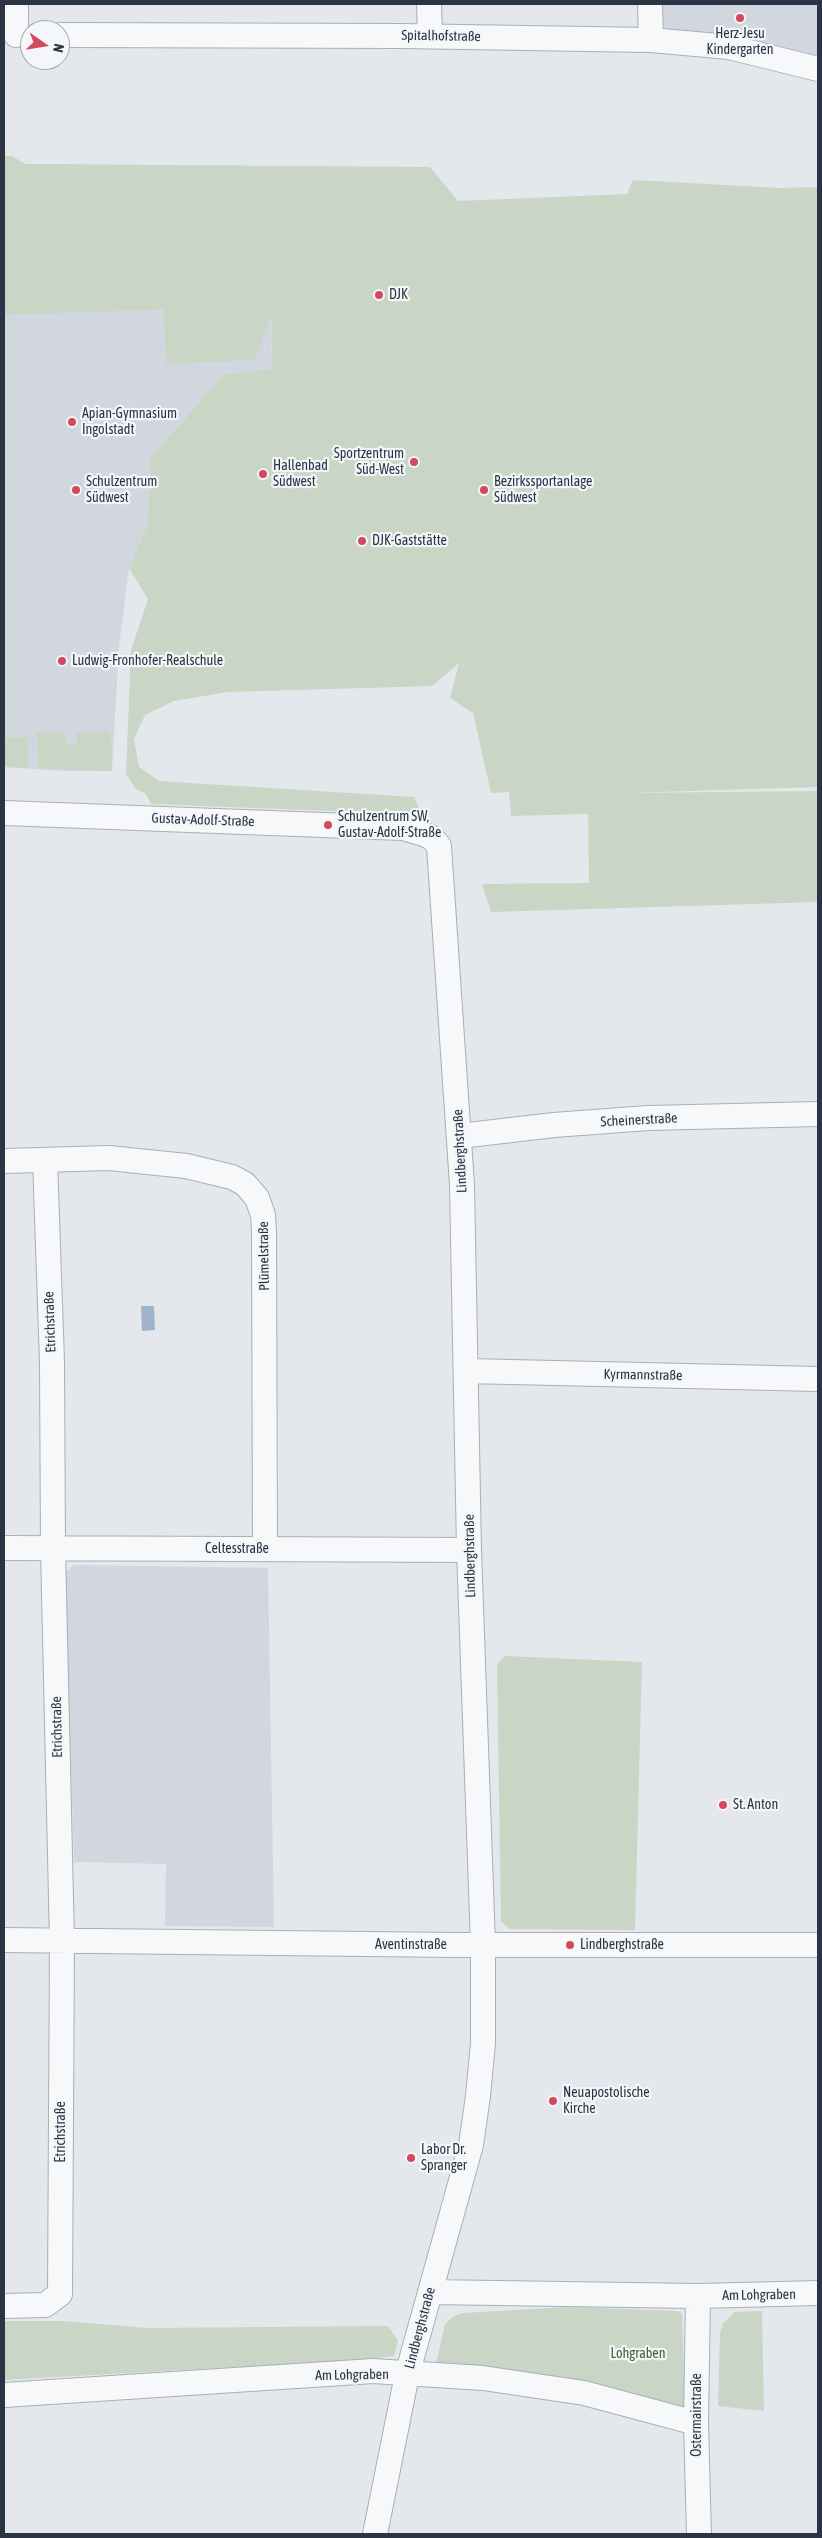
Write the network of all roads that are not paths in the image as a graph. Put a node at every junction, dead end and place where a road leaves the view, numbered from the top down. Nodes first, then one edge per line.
1 (16, 4) edge
2 (429, 4) edge
3 (650, 4) edge
4 (16, 35) edge
5 (70, 35) edge
6 (430, 36) junction
7 (650, 40) junction
8 (818, 69) edge
9 (4, 813) edge
10 (403, 828) joint
11 (818, 1114) edge
12 (460, 1136) junction
13 (45, 1160) junction
14 (4, 1161) edge
15 (467, 1371) junction
16 (818, 1379) edge
17 (4, 1548) edge
18 (53, 1549) junction
19 (266, 1549) junction
20 (470, 1550) junction
21 (4, 1940) edge
22 (62, 1942) junction
23 (483, 1945) junction
24 (818, 1945) edge
25 (430, 2292) junction
26 (818, 2293) edge
27 (698, 2296) junction
28 (4, 2306) edge
29 (407, 2375) junction
30 (4, 2394) edge
31 (696, 2423) junction
32 (375, 2534) edge
33 (699, 2534) edge

1 - 4 street
2 - 6 street
3 - 7 street
5 - 6 street, Spitalhofstraße
6 - 7 street, Spitalhofstraße
7 - 8 street, Spitalhofstraße
9 - 10 street, Gustav-Adolf-Straße
10 - 12 street, Lindberghstraße
11 - 12 street, Scheinerstraße
12 - 15 street, Lindberghstraße
13 - 14 street, Plümelstraße
13 - 18 street, Etrichstraße
13 - 19 street, Plümelstraße
15 - 16 street, Kyrmannstraße
15 - 20 street, Lindberghstraße
17 - 18 street, Celtesstraße
18 - 19 street, Celtesstraße
18 - 22 street, Etrichstraße
19 - 20 street, Celtesstraße
20 - 23 street, Lindberghstraße
21 - 22 street, Aventinstraße
22 - 23 street, Aventinstraße
22 - 28 street, Etrichstraße
23 - 24 street, Aventinstraße
23 - 25 street, Lindberghstraße
25 - 27 street, Am Lohgraben
25 - 29 street, Lindberghstraße
26 - 27 street, Am Lohgraben
27 - 31 street, Ostermairstraße
29 - 30 street, Am Lohgraben
29 - 31 street, Am Lohgraben
29 - 32 street, Lindberghstraße
31 - 33 street, Ostermairstraße

